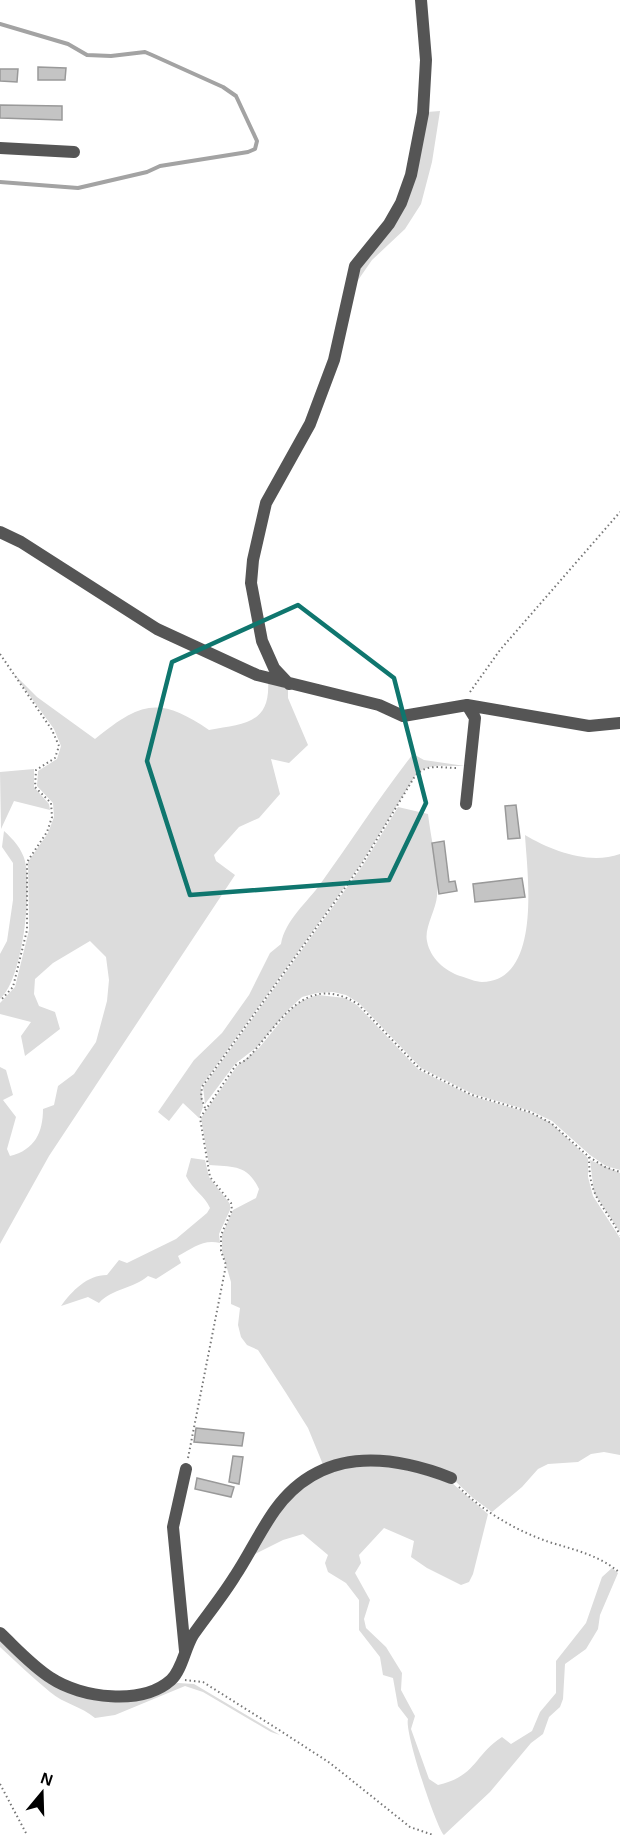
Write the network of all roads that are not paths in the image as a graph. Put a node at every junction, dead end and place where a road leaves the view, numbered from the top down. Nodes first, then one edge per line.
1 (421, 0) edge
2 (0, 148) edge
3 (74, 152) dead end
4 (0, 532) edge
5 (289, 684) junction
6 (467, 705) junction
7 (620, 723) edge
8 (466, 804) dead end
9 (186, 1469) road end
10 (451, 1478) road end
11 (0, 1633) edge
12 (185, 1651) junction

1 - 5 street
2 - 3 street
4 - 5 street
5 - 6 street
6 - 7 street
6 - 8 street
9 - 12 street
10 - 12 street
11 - 12 street

